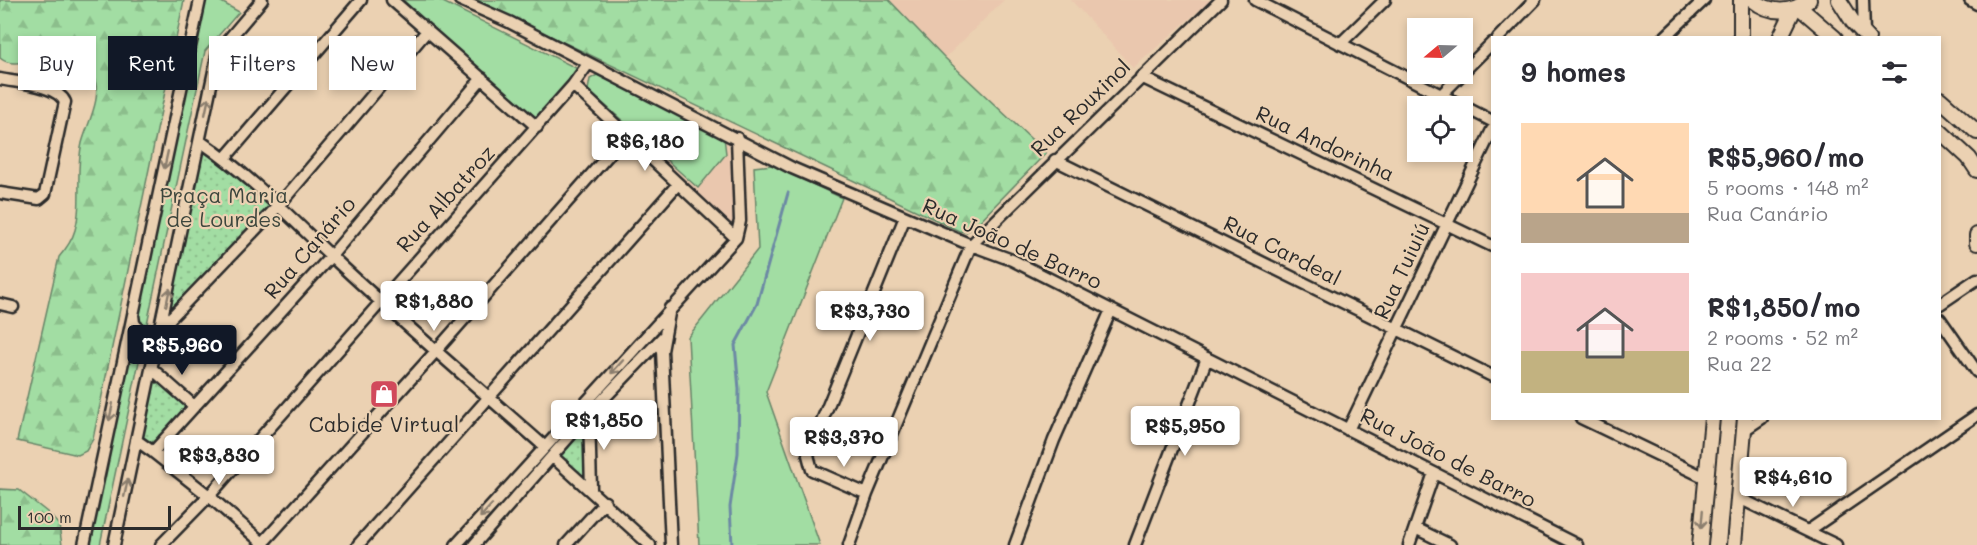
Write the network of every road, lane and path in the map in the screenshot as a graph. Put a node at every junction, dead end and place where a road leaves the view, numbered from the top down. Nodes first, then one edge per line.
1 (200, 0) edge
2 (262, 0) edge
3 (361, 0) edge
4 (392, 0) edge
5 (460, 0) edge
6 (1221, 0) edge
7 (1255, 0) edge
8 (1385, 0) edge
9 (1535, 0) edge
10 (1704, 0) edge
11 (1742, 0) edge
12 (1753, 0) edge
13 (1839, 0) edge
14 (1863, 0) edge
15 (1970, 0) edge
16 (1977, 4) edge
17 (1801, 5) edge
18 (427, 31) junction
19 (1500, 36) edge
20 (1666, 36) edge
21 (1741, 36) edge
22 (1781, 36) edge
23 (1833, 36) edge
24 (1866, 36) edge
25 (1340, 44) junction
26 (1491, 44) edge
27 (1473, 62) edge
28 (588, 64) junction
29 (1141, 77) junction
30 (482, 78) junction
31 (0, 79) edge
32 (1452, 84) edge
33 (573, 85) junction
34 (1441, 95) junction
35 (1941, 100) edge
36 (1491, 120) edge
37 (537, 127) junction
38 (1491, 132) edge
39 (1941, 132) edge
40 (1977, 132) edge
41 (626, 135) junction
42 (736, 138) junction
43 (200, 141) junction
44 (225, 158) junction
45 (1055, 160) junction
46 (1977, 170) edge
47 (678, 184) junction
48 (0, 193) edge
49 (279, 205) junction
50 (905, 217) junction
51 (1446, 223) junction
52 (1977, 235) edge
53 (736, 238) junction
54 (1977, 243) edge
55 (971, 245) junction
56 (1491, 246) edge
57 (331, 256) junction
58 (1977, 279) edge
59 (382, 301) junction
60 (1941, 303) edge
61 (0, 304) edge
62 (13, 307) dead end
63 (670, 308) junction
64 (1111, 310) junction
65 (133, 313) junction
66 (1941, 320) edge
67 (656, 323) junction
68 (162, 327) junction
69 (1395, 330) junction
70 (646, 334) junction
71 (665, 335) junction
72 (659, 348) junction
73 (437, 350) junction
74 (1207, 358) junction
75 (151, 368) junction
76 (1977, 372) edge
77 (1491, 376) edge
78 (490, 398) junction
79 (194, 406) junction
80 (589, 414) junction
81 (1977, 415) edge
82 (1585, 420) edge
83 (1712, 420) edge
84 (1744, 424) edge
85 (1348, 430) junction
86 (136, 440) junction
87 (545, 447) junction
88 (153, 452) junction
89 (553, 457) junction
90 (1434, 473) junction
91 (1706, 478) junction
92 (591, 489) junction
93 (867, 494) junction
94 (209, 496) junction
95 (1737, 497) junction
96 (605, 502) junction
97 (1415, 528) junction
98 (1808, 531) junction
99 (263, 544) edge
100 (84, 545) edge
101 (114, 545) edge
102 (161, 545) edge
103 (358, 545) edge
104 (456, 545) edge
105 (474, 545) edge
106 (566, 545) edge
107 (650, 545) edge
108 (671, 545) edge
109 (849, 545) edge
110 (1015, 545) edge
111 (1135, 545) edge
112 (1409, 545) edge
113 (1450, 545) edge
114 (1577, 545) edge
115 (1700, 545) edge
116 (1734, 545) edge
117 (1836, 545) edge

1 -> 65 street
43 -> 2 street
3 - 44 street
4 - 18 street
5 - 28 street, Rua João de Barro
6 - 29 street, Rua Rouxinol
7 - 25 street
8 - 25 street
9 - 19 street
10 - 20 street
11 - 21 main road
12 - 17 main road
13 - 24 main road
14 - 24 street
15 - 16 street
17 - 22 main road
17 - 23 main road
18 - 30 street
18 - 49 street
25 - 34 street
26 - 27 street
28 - 33 street, Rua Albatroz
28 - 42 street, Rua João de Barro
29 - 45 street, Rua Rouxinol
29 - 51 street, Rua Andorinha
30 - 37 street
30 - 57 street, Rua Canário
31 - 48 street
32 - 34 street
33 - 37 street, Rua Albatroz
33 - 41 street
34 - 36 street
35 - 40 main road
37 - 59 street, Rua Albatroz
38 - 51 street, Rua Tuiuiú
39 - 46 main road
41 - 47 street
41 - 73 street
42 - 50 street, Rua João de Barro
42 - 53 street
43 - 44 street
68 -> 43 street
44 - 49 street
45 - 55 street, Rua Rouxinol
45 - 69 street, Rua Cardeal
47 - 53 street
47 - 78 street
49 - 57 street
49 - 68 street
50 - 55 street, Rua João de Barro
50 - 93 street
51 - 56 street, Rua Andorinha
51 - 69 street, Rua Tuiuiú
52 - 54 main road
53 - 63 street
55 - 64 street, Rua João de Barro
55 - 93 street
57 - 59 street
57 - 79 street, Rua Canário
58 - 60 street
59 - 73 street
59 - 94 street, Rua Albatroz
61 - 62 street
63 - 67 street
63 - 71 street
64 - 74 street, Rua João de Barro
64 - 110 street
65 - 68 street
65 -> 100 street
66 - 76 street
67 - 70 street
67 - 71 street
68 - 75 street
69 - 77 street, Rua Cardeal
69 - 85 street, Rua Tuiuiú
70 - 72 street
70 -> 87 street
71 - 72 street
72 - 80 street
72 - 108 street
73 - 78 street
73 - 99 street
74 - 85 street, Rua João de Barro
74 - 111 street
75 - 79 street
75 - 86 street
78 - 87 street
78 - 103 street
79 - 88 street, Rua Canário
80 - 89 street
80 - 92 street
81 - 98 street
82 - 91 street
83 - 91 main road
84 - 95 main road
85 - 90 street, Rua João de Barro
86 - 88 street
101 -> 86 street
87 -> 104 street
88 - 94 street
89 - 92 street
89 - 105 street
90 - 97 street
90 - 114 street, Rua João de Barro
91 -> 115 main road
92 - 96 street
93 - 109 street
94 - 99 street
94 - 102 street, Rua Albatroz
95 - 98 street
95 - 116 main road
96 - 106 street
96 - 107 street
97 - 112 street
97 - 113 street
98 - 117 street

